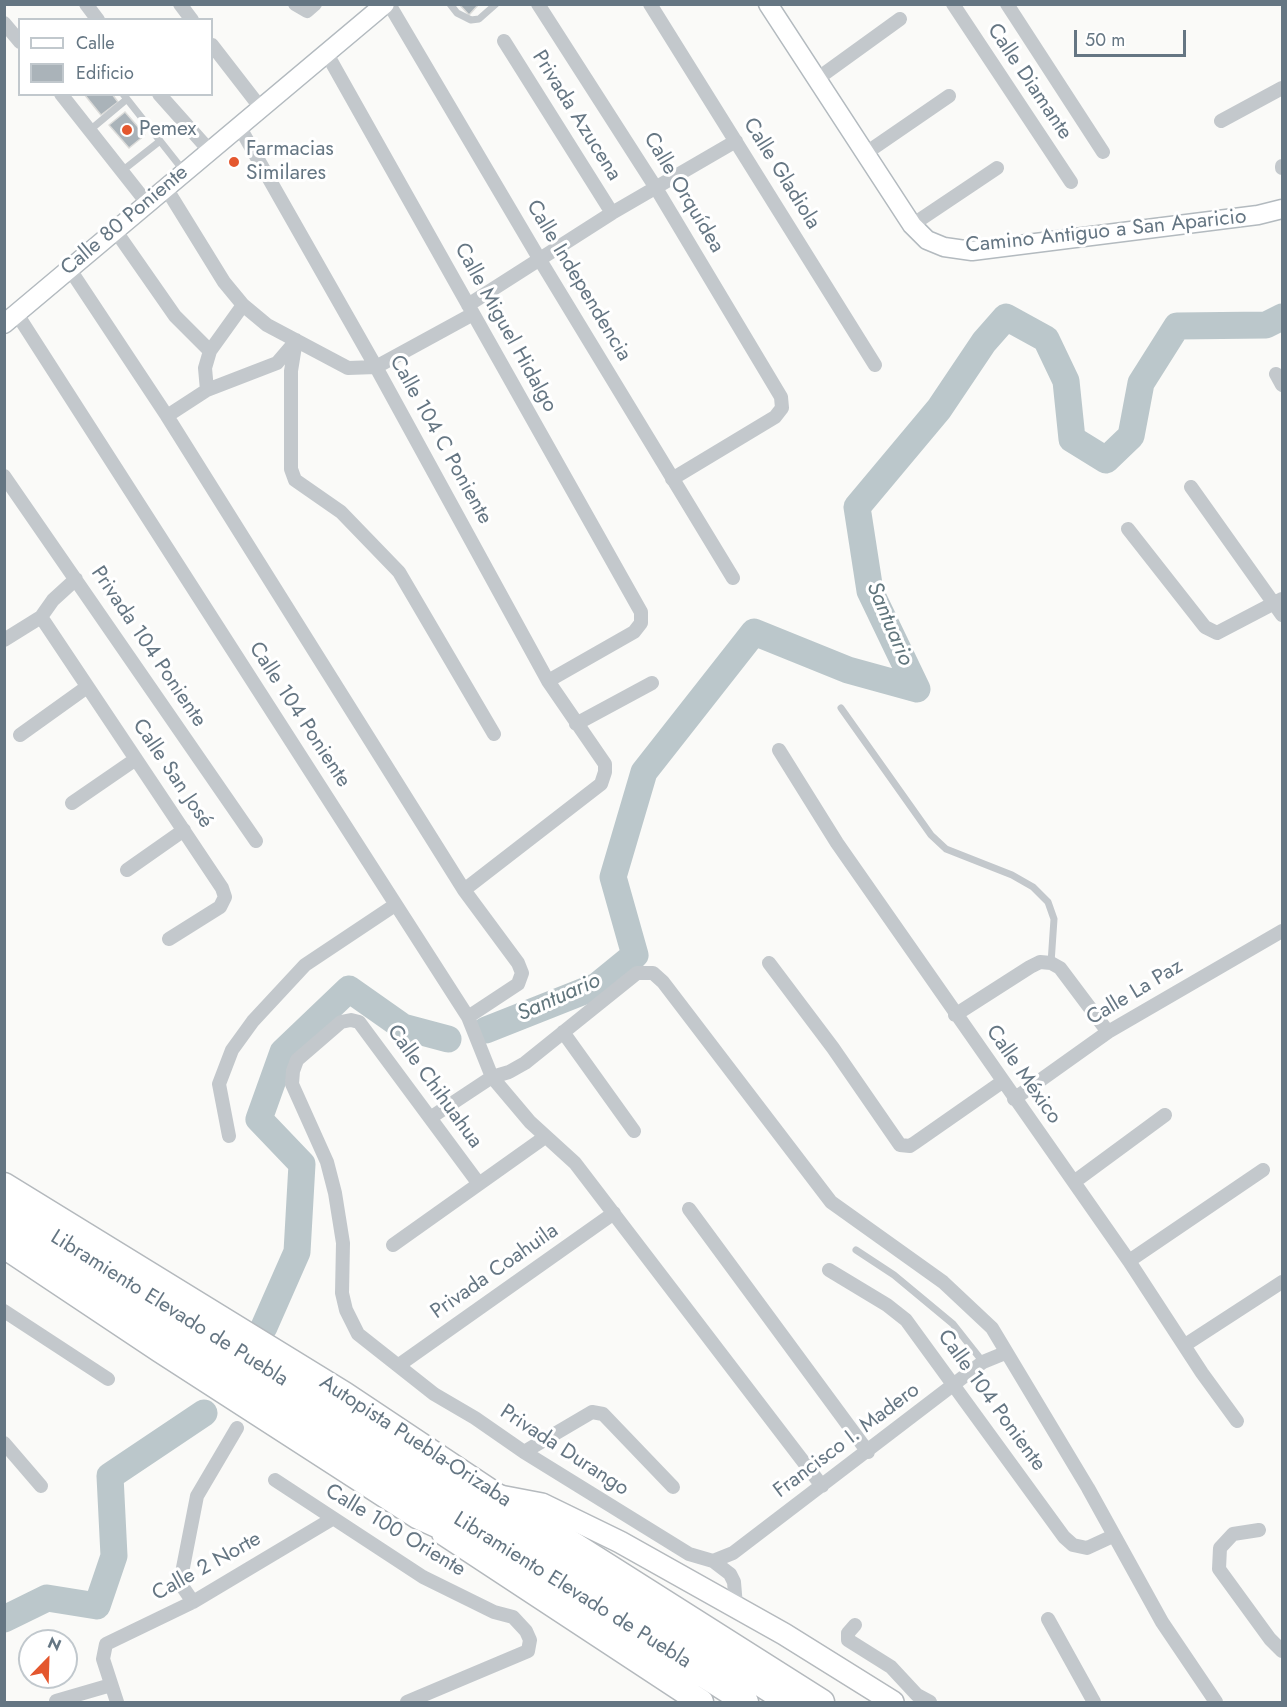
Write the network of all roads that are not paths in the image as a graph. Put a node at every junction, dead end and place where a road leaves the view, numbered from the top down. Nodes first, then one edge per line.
1 (86, 4) edge
2 (180, 4) edge
3 (385, 4) edge
4 (389, 4) edge
5 (450, 4) edge
6 (496, 4) edge
7 (538, 4) edge
8 (650, 4) edge
9 (768, 4) edge
10 (952, 4) edge
11 (1007, 4) edge
12 (96, 18) edge
13 (190, 18) edge
14 (900, 18) dead end
15 (4, 23) edge
16 (18, 40) edge
17 (504, 41) dead end
18 (213, 46) edge
19 (327, 54) junction
20 (817, 79) junction
21 (1282, 88) edge
22 (63, 96) edge
23 (161, 96) edge
24 (950, 96) dead end
25 (125, 97) edge
26 (260, 107) junction
27 (1221, 121) dead end
28 (239, 126) junction
29 (90, 130) junction
30 (160, 141) junction
31 (736, 141) junction
32 (208, 150) junction
33 (1103, 152) dead end
34 (866, 153) junction
35 (997, 168) dead end
36 (122, 171) junction
37 (184, 171) junction
38 (1071, 182) dead end
39 (166, 188) junction
40 (656, 188) junction
41 (147, 203) junction
42 (1282, 209) edge
43 (612, 213) junction
44 (912, 225) junction
45 (115, 230) junction
46 (540, 260) junction
47 (69, 268) junction
48 (243, 305) junction
49 (470, 309) junction
50 (11, 319) edge
51 (296, 340) junction
52 (210, 351) junction
53 (875, 365) dead end
54 (376, 368) junction
55 (207, 390) junction
56 (167, 416) junction
57 (4, 476) edge
58 (672, 478) junction
59 (1191, 487) dead end
60 (1128, 529) dead end
61 (733, 578) dead end
62 (76, 579) junction
63 (1280, 606) edge
64 (41, 617) junction
65 (4, 640) edge
66 (548, 681) junction
67 (652, 683) dead end
68 (87, 687) junction
69 (841, 708) dead end
70 (576, 724) junction
71 (494, 734) dead end
72 (20, 735) dead end
73 (779, 750) dead end
74 (136, 759) junction
75 (72, 803) dead end
76 (184, 830) junction
77 (256, 841) dead end
78 (127, 870) dead end
79 (464, 890) junction
80 (395, 905) junction
81 (1282, 931) edge
82 (169, 939) dead end
83 (1046, 962) junction
84 (769, 963) dead end
85 (955, 1015) junction
86 (468, 1017) junction
87 (351, 1020) joint
88 (563, 1032) junction
89 (1108, 1032) junction
90 (492, 1077) junction
91 (1002, 1082) junction
92 (1014, 1099) junction
93 (1165, 1115) dead end
94 (430, 1118) junction
95 (634, 1131) dead end
96 (229, 1136) dead end
97 (545, 1137) junction
98 (1263, 1170) dead end
99 (1074, 1182) junction
100 (479, 1184) junction
101 (4, 1186) edge
102 (4, 1205) edge
103 (689, 1209) dead end
104 (614, 1213) junction
105 (28, 1220) junction
106 (4, 1225) edge
107 (393, 1245) dead end
108 (4, 1246) edge
109 (856, 1250) dead end
110 (1129, 1261) junction
111 (829, 1270) dead end
112 (1282, 1282) edge
113 (4, 1311) edge
114 (1185, 1345) junction
115 (1005, 1353) junction
116 (983, 1362) junction
117 (399, 1365) junction
118 (108, 1379) dead end
119 (955, 1386) junction
120 (1237, 1421) dead end
121 (237, 1428) dead end
122 (4, 1443) edge
123 (524, 1452) junction
124 (868, 1452) junction
125 (275, 1480) dead end
126 (41, 1486) dead end
127 (822, 1486) junction
128 (673, 1488) dead end
129 (497, 1496) junction
130 (417, 1516) junction
131 (332, 1519) junction
132 (1259, 1530) dead end
133 (1113, 1536) junction
134 (713, 1561) junction
135 (193, 1602) junction
136 (736, 1606) junction
137 (1048, 1619) dead end
138 (855, 1625) dead end
139 (1282, 1651) edge
140 (111, 1685) junction
141 (56, 1701) dead end
142 (117, 1702) edge
143 (407, 1702) edge
144 (701, 1702) edge
145 (726, 1702) edge
146 (746, 1702) edge
147 (789, 1702) edge
148 (822, 1702) edge
149 (893, 1702) edge
150 (930, 1702) edge
151 (1094, 1702) edge
152 (1216, 1702) edge

1 - 12 street
2 - 13 street
3 - 19 street, Calle 80 Poniente
4 - 46 street, Calle Independencia
5 - 6 lane
7 - 40 street, Calle Orquídea
8 - 31 street, Calle Gladiola
9 - 20 street, Camino Antiguo a San Aparicio
10 - 38 street, Calle Diamante
11 - 33 street
14 - 20 street
15 - 16 street
17 - 43 street, Privada Azucena
18 - 26 street
19 - 26 street, Calle 80 Poniente
19 - 49 street, Calle Miguel Hidalgo
20 - 34 street, Camino Antiguo a San Aparicio
21 - 27 street
22 - 29 street
23 - 32 street
24 - 34 street
25 - 29 lane
25 - 30 lane
26 - 28 street, Calle 80 Poniente
28 - 32 street, Calle 80 Poniente
28 - 54 street, Calle 104 C Poniente
29 - 36 street
30 - 36 lane
30 - 37 lane
31 - 40 street, Privada Azucena
31 - 53 street, Calle Gladiola
32 - 37 street, Calle 80 Poniente
34 - 44 street, Camino Antiguo a San Aparicio
35 - 44 street
36 - 41 street
37 - 39 street, Calle 80 Poniente
39 - 41 street, Calle 80 Poniente
39 - 48 street
40 - 43 street, Privada Azucena
40 - 58 street, Calle Orquídea
41 - 45 street, Calle 80 Poniente
42 - 44 street, Camino Antiguo a San Aparicio
43 - 46 street, Privada Azucena
45 - 47 street, Calle 80 Poniente
45 - 52 street
46 - 49 street, Privada Azucena
46 - 58 street, Calle Independencia
47 - 50 street, Calle 80 Poniente
47 - 56 street
48 - 51 street
48 - 52 street
49 - 54 street, Privada Azucena
49 - 66 street, Calle Miguel Hidalgo
50 - 80 street, Calle 104 Poniente
51 - 54 street
51 - 55 street
51 - 71 street
52 - 55 street
54 - 66 street, Calle 104 C Poniente
55 - 56 street
56 - 79 street
57 - 62 street, Privada 104 Poniente
58 - 61 street, Calle Independencia
59 - 63 street
60 - 63 street
62 - 64 street
62 - 77 street, Privada 104 Poniente
64 - 65 street
64 - 68 street, Calle San José
66 - 70 street, Calle 104 C Poniente
67 - 70 street
68 - 72 street
68 - 74 street, Calle San José
69 - 83 lane
70 - 79 street, Calle 104 C Poniente
73 - 85 street, Calle México
74 - 75 street
74 - 76 street, Calle San José
76 - 78 street
76 - 82 street, Calle San José
79 - 86 street
80 - 86 street, Calle 104 Poniente
80 - 96 street
81 - 89 street, Calle La Paz
83 - 85 street
83 - 89 street
84 - 91 street
85 - 91 street, Calle México
86 - 90 street, Calle 104 Poniente
87 - 94 street, Calle Chihuahua
87 - 117 street, Privada Durango
88 - 90 street
88 - 95 street
88 - 115 street
89 - 92 street, Calle La Paz
90 - 94 street
90 - 97 street, Calle 104 Poniente
91 - 92 street, Calle México
92 - 99 street, Calle México
93 - 99 street
94 - 100 street, Calle Chihuahua
97 - 100 street
97 - 104 street, Calle 104 Poniente
98 - 110 street
99 - 110 street, Calle México
100 - 107 street
101 - 105 highway
101 - 129 highway, Autopista Puebla-Orizaba
102 - 105 highway, Libramiento Elevado de Puebla
103 - 124 street
104 - 117 street, Privada Coahuila
104 - 127 street, Calle 104 Poniente
105 - 147 highway, Libramiento Elevado de Puebla
106 - 146 highway, Libramiento Elevado de Puebla
108 - 130 highway
109 - 116 lane
110 - 114 street, Calle México
111 - 119 street, Calle 104 Poniente
112 - 114 street
113 - 118 street
114 - 120 street, Calle México
115 - 116 street, Francisco I. Madero
115 - 133 street
116 - 119 street, Francisco I. Madero
117 - 123 street, Privada Durango
119 - 124 street, Francisco I. Madero
119 - 133 street, Calle 104 Poniente
121 - 135 street
122 - 126 street
123 - 128 street
123 - 134 street, Privada Durango
124 - 127 street, Francisco I. Madero
125 - 131 street, Calle 100 Oriente
127 - 134 street, Francisco I. Madero
129 - 136 main road
129 - 148 highway, Autopista Puebla-Orizaba
130 - 144 highway
130 - 145 highway
131 - 135 street, Calle 2 Norte
131 - 143 street, Calle 100 Oriente
132 - 139 street
133 - 152 street
134 - 136 street
135 - 140 street, Calle 2 Norte
136 - 149 main road
137 - 151 street
138 - 150 street
140 - 141 street
140 - 142 street

